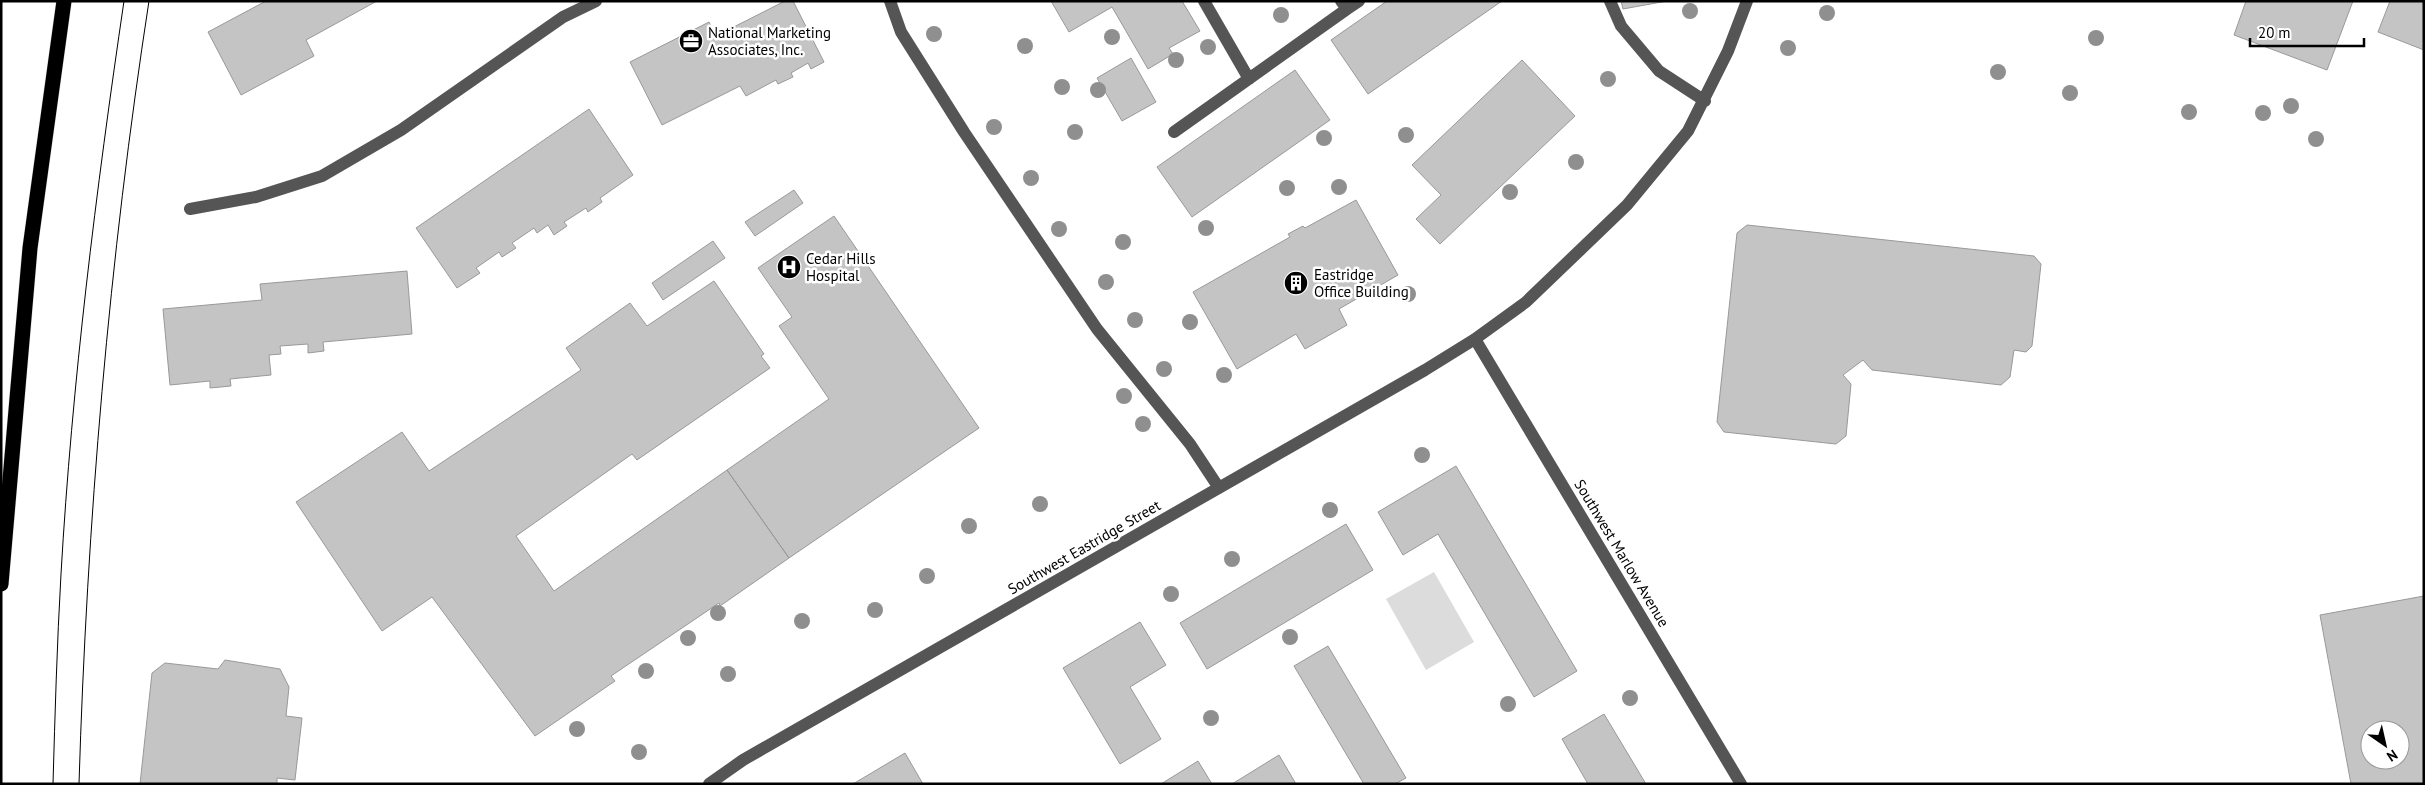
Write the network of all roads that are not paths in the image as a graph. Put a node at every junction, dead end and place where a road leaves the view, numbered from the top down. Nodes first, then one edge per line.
1 (64, 1) edge
2 (596, 1) edge
3 (890, 1) edge
4 (1204, 1) edge
5 (1359, 1) edge
6 (1610, 1) edge
7 (1747, 1) edge
8 (1344, 5) edge
9 (1250, 79) junction
10 (1705, 101) junction
11 (1174, 132) dead end
12 (190, 209) dead end
13 (1476, 339) junction
14 (1219, 488) junction
15 (1, 584) edge
16 (709, 784) edge
17 (1741, 784) edge

1 - 15 highway
2 - 12 street
3 - 14 street
4 - 9 street
5 - 8 street
6 - 10 street
7 - 10 street, Southwest Eastridge Street
8 - 9 street
9 - 11 street
10 - 13 street, Southwest Eastridge Street
13 - 14 street, Southwest Eastridge Street
13 - 17 street, Southwest Marlow Avenue
14 - 16 street, Southwest Eastridge Street

